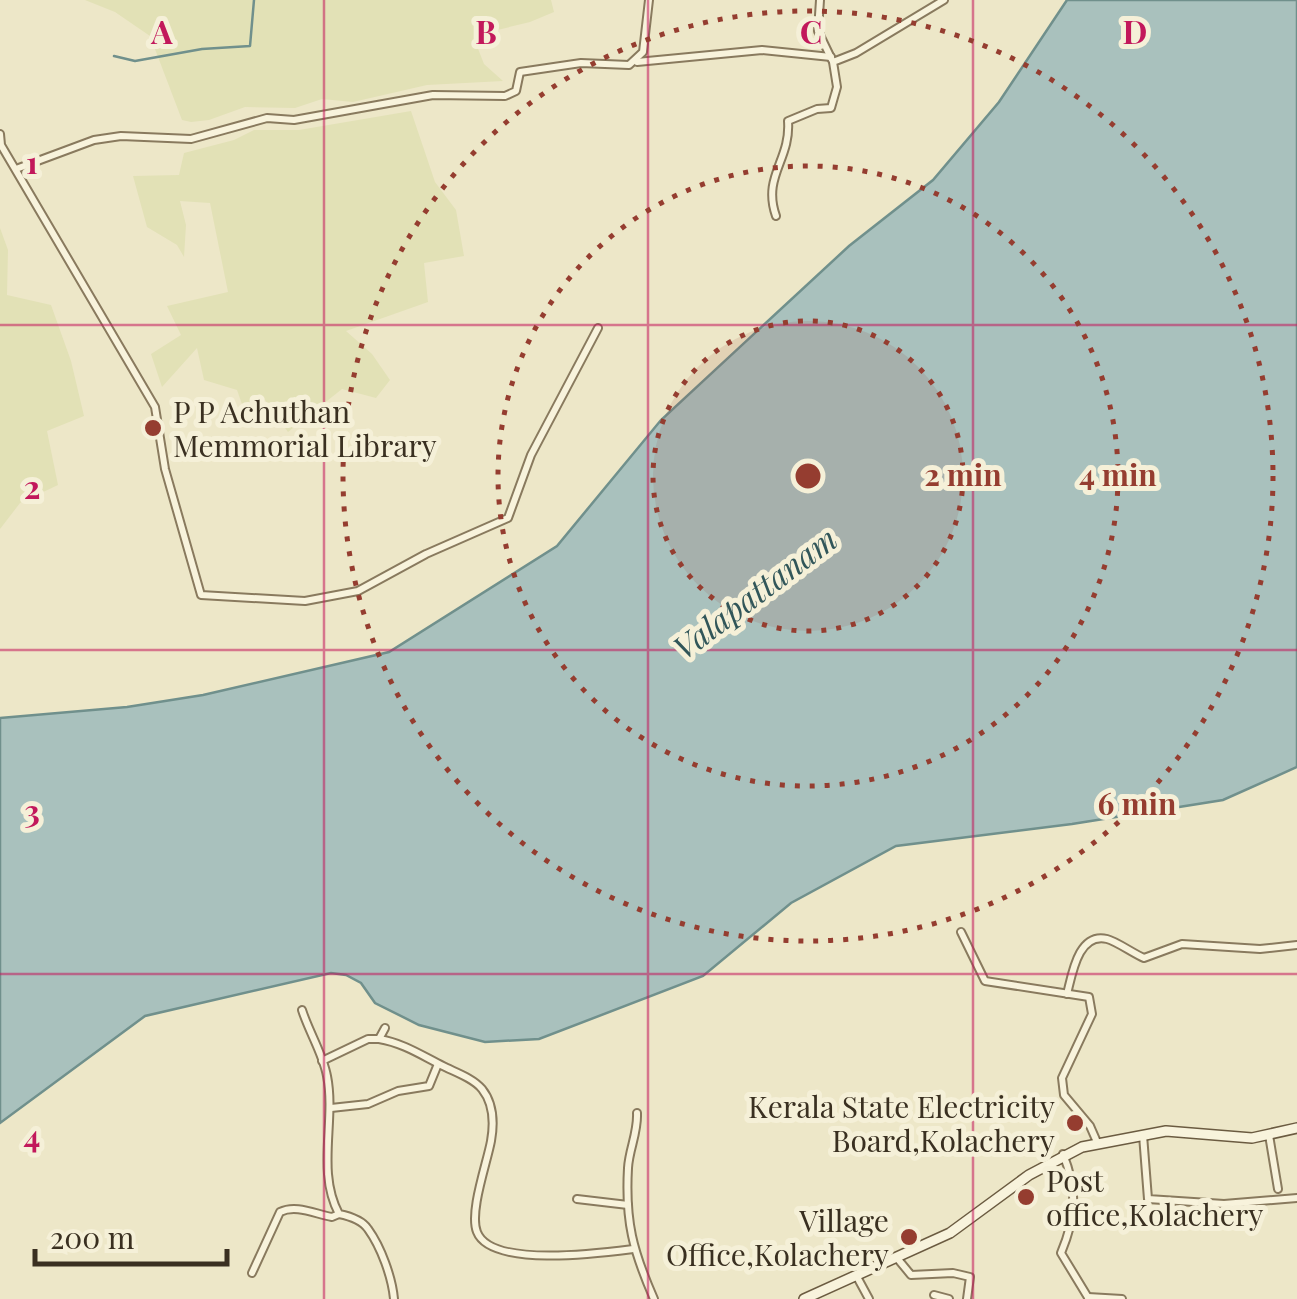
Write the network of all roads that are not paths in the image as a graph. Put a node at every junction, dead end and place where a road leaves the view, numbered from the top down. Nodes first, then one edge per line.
1 (649, 0) edge
2 (820, 0) edge
3 (944, 0) edge
4 (832, 59) junction
5 (636, 62) junction
6 (0, 134) edge
7 (16, 169) junction
8 (776, 216) dead end
9 (598, 328) dead end
10 (961, 932) dead end
11 (1297, 945) edge
12 (1066, 994) junction
13 (302, 1010) dead end
14 (386, 1028) dead end
15 (379, 1039) junction
16 (322, 1061) junction
17 (438, 1064) junction
18 (331, 1108) junction
19 (637, 1114) dead end
20 (1297, 1128) edge
21 (1142, 1134) junction
22 (1269, 1136) junction
23 (1097, 1142) junction
24 (1063, 1154) junction
25 (1278, 1190) dead end
26 (1297, 1198) edge
27 (577, 1199) dead end
28 (628, 1206) junction
29 (339, 1214) junction
30 (632, 1249) junction
31 (897, 1258) junction
32 (252, 1274) dead end
33 (856, 1275) junction
34 (934, 1295) dead end
35 (1088, 1298) edge
36 (394, 1299) edge
37 (654, 1299) edge
38 (804, 1299) edge
39 (869, 1299) edge
40 (949, 1299) edge
41 (968, 1299) edge
42 (1122, 1299) edge

1 - 5 street
2 - 4 street
3 - 4 street
4 - 5 street
4 - 8 street
5 - 7 street
6 - 7 street
7 - 9 street
10 - 12 street
11 - 12 street
12 - 23 street
13 - 16 street
14 - 15 street
15 - 16 street
15 - 17 street
16 - 18 street
17 - 18 street
17 - 30 street
18 - 29 street
19 - 28 street
20 - 22 main road
21 - 22 main road
21 - 23 main road
21 - 26 street
22 - 25 street
23 - 24 main road
24 - 31 main road
24 - 35 street
27 - 28 street
28 - 30 street
29 - 32 street
29 - 36 street
30 - 37 street
31 - 33 main road
31 - 41 street
33 - 38 main road
33 - 39 street
34 - 40 street
35 - 42 street

